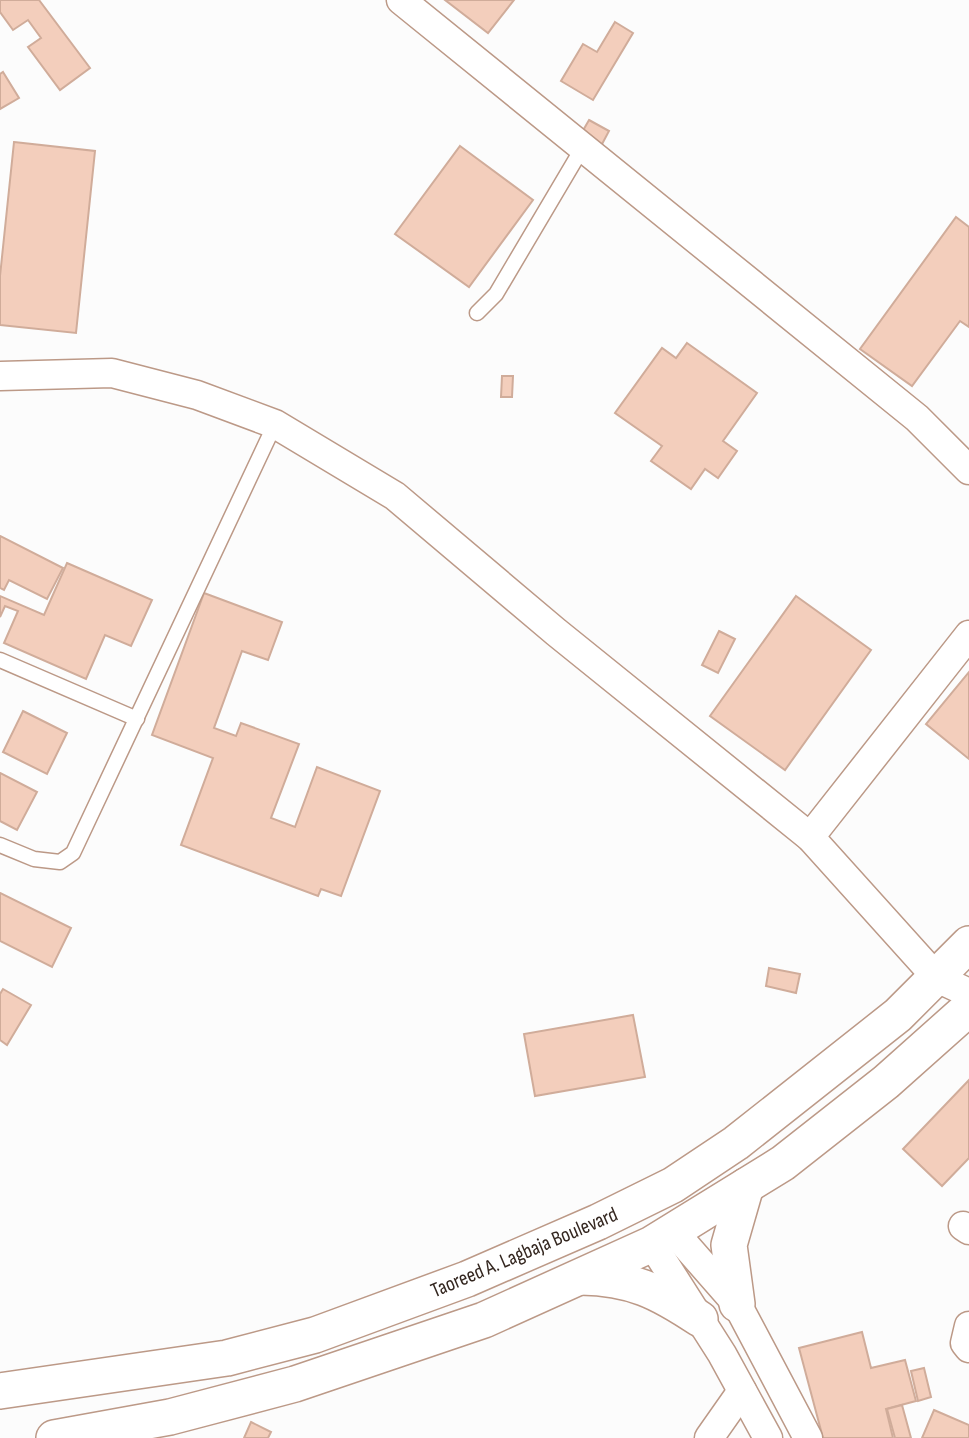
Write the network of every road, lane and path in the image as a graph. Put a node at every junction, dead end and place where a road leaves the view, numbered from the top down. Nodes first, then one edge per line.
1 (401, 0) edge
2 (583, 147) junction
3 (477, 313) dead end
4 (0, 376) edge
5 (275, 424) junction
6 (969, 470) edge
7 (969, 635) edge
8 (0, 660) edge
9 (136, 719) junction
10 (810, 836) junction
11 (0, 845) edge
12 (969, 944) edge
13 (937, 978) junction
14 (969, 993) edge
15 (969, 1007) edge
16 (673, 1185) junction
17 (746, 1186) junction
18 (598, 1222) junction
19 (661, 1234) junction
20 (578, 1277) junction
21 (737, 1304) junction
22 (700, 1319) junction
23 (969, 1326) edge
24 (969, 1348) edge
25 (0, 1391) edge
26 (742, 1391) junction
27 (54, 1438) edge
28 (709, 1438) edge
29 (767, 1438) edge
30 (808, 1438) edge

1 - 2 street
2 - 3 lane
2 - 6 street
4 - 5 street
5 - 9 lane
5 - 10 street
7 - 10 street
8 - 9 lane
9 - 11 lane
10 - 13 street
12 - 13 street, Taoreed A. Lagbaja Boulevard
13 - 14 street
13 - 16 street, Taoreed A. Lagbaja Boulevard
15 - 17 street, Taoreed A. Lagbaja Boulevard
16 - 18 street, Taoreed A. Lagbaja Boulevard
16 - 19 street
17 - 19 street, Taoreed A. Lagbaja Boulevard
17 - 21 street
18 - 19 street
18 - 25 street, Taoreed A. Lagbaja Boulevard
19 - 20 street, Taoreed A. Lagbaja Boulevard
19 - 21 street
19 - 22 street
20 - 22 street
20 - 27 street, Taoreed A. Lagbaja Boulevard
21 - 30 street
22 - 26 street
23 - 24 street
26 - 28 street
26 - 29 street

